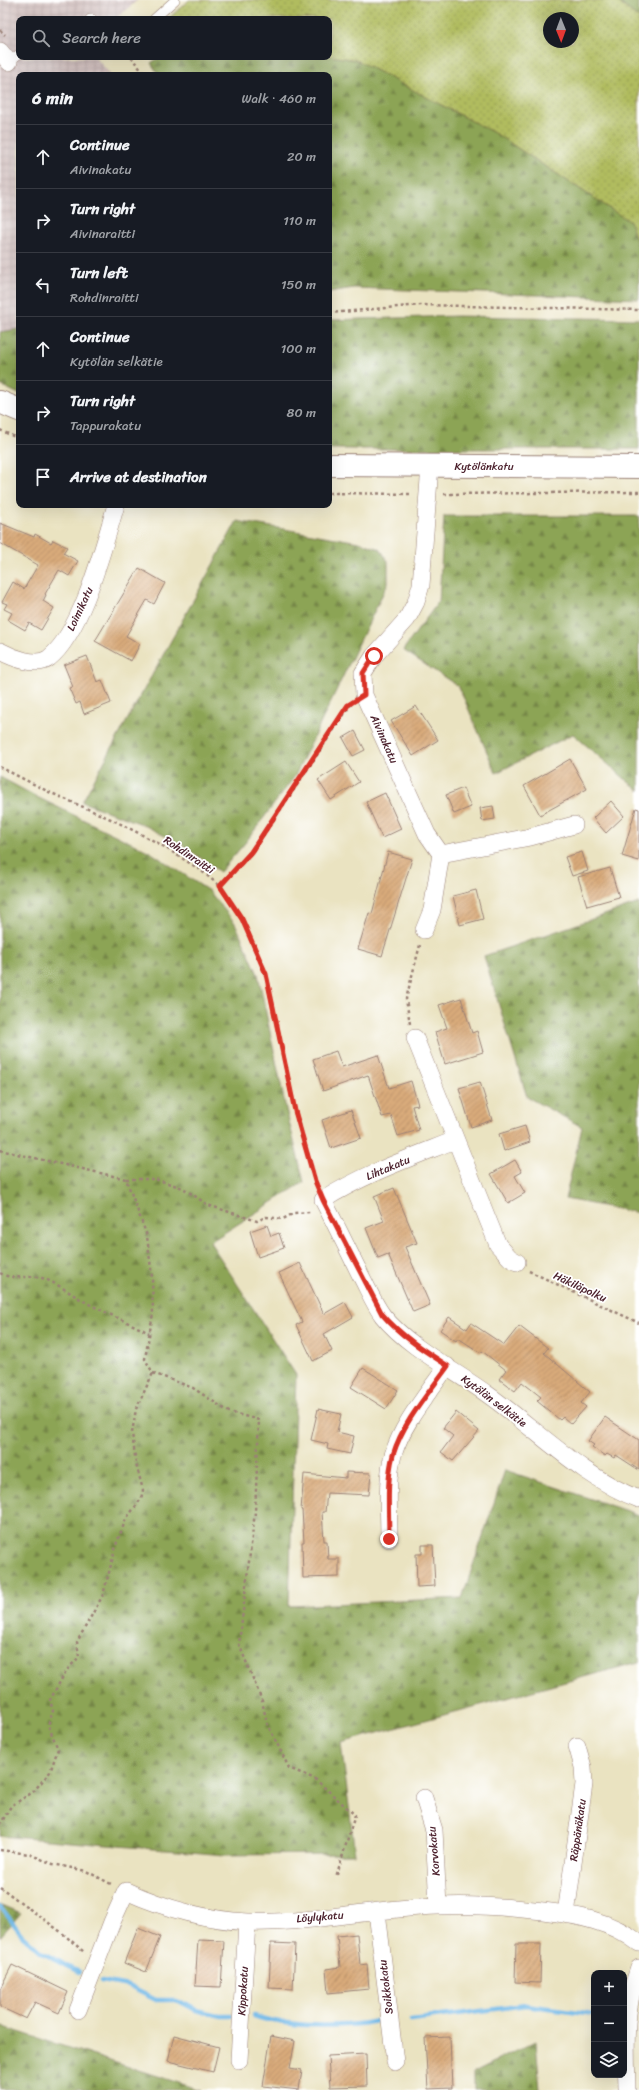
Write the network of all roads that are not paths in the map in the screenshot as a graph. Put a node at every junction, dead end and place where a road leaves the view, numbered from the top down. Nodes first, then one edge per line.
1 (175, 0) edge
2 (157, 16) edge
3 (0, 402) edge
4 (16, 409) edge
5 (332, 465) edge
6 (430, 466) junction
7 (639, 467) edge
8 (115, 508) edge
9 (0, 651) edge
10 (574, 825) dead end
11 (442, 854) junction
12 (424, 930) road end
13 (415, 1038) road end
14 (455, 1140) junction
15 (319, 1206) joint
16 (516, 1262) road end
17 (448, 1366) junction
18 (639, 1498) edge
19 (389, 1539) dead end
20 (577, 1746) dead end
21 (424, 1798) dead end
22 (438, 1906) junction
23 (378, 1912) junction
24 (566, 1914) junction
25 (248, 1922) junction
26 (639, 1943) edge
27 (639, 1968) edge
28 (78, 2010) dead end
29 (239, 2060) dead end
30 (395, 2062) dead end
31 (627, 2090) edge

1 - 2 lane
3 - 4 street
5 - 6 street, Kytölänkatu
6 - 7 street, Kytölänkatu
6 - 11 street, Aivinakatu
8 - 9 street, Loimikatu
10 - 11 street
11 - 12 street
13 - 14 street
14 - 15 street, Lihtakatu
14 - 16 street
15 - 17 street, Kytölän selkätie
17 - 18 street, Kytölän selkätie
17 - 19 street
20 - 24 street, Räppänäkatu
21 - 22 street, Korvokatu
22 - 23 street, Löylykatu
22 - 24 street, Löylykatu
23 - 25 street, Löylykatu
23 - 30 street, Soikkokatu
24 - 26 street, Löylykatu
25 - 28 street, Löylykatu
25 - 29 street, Kippokatu
27 - 31 street

